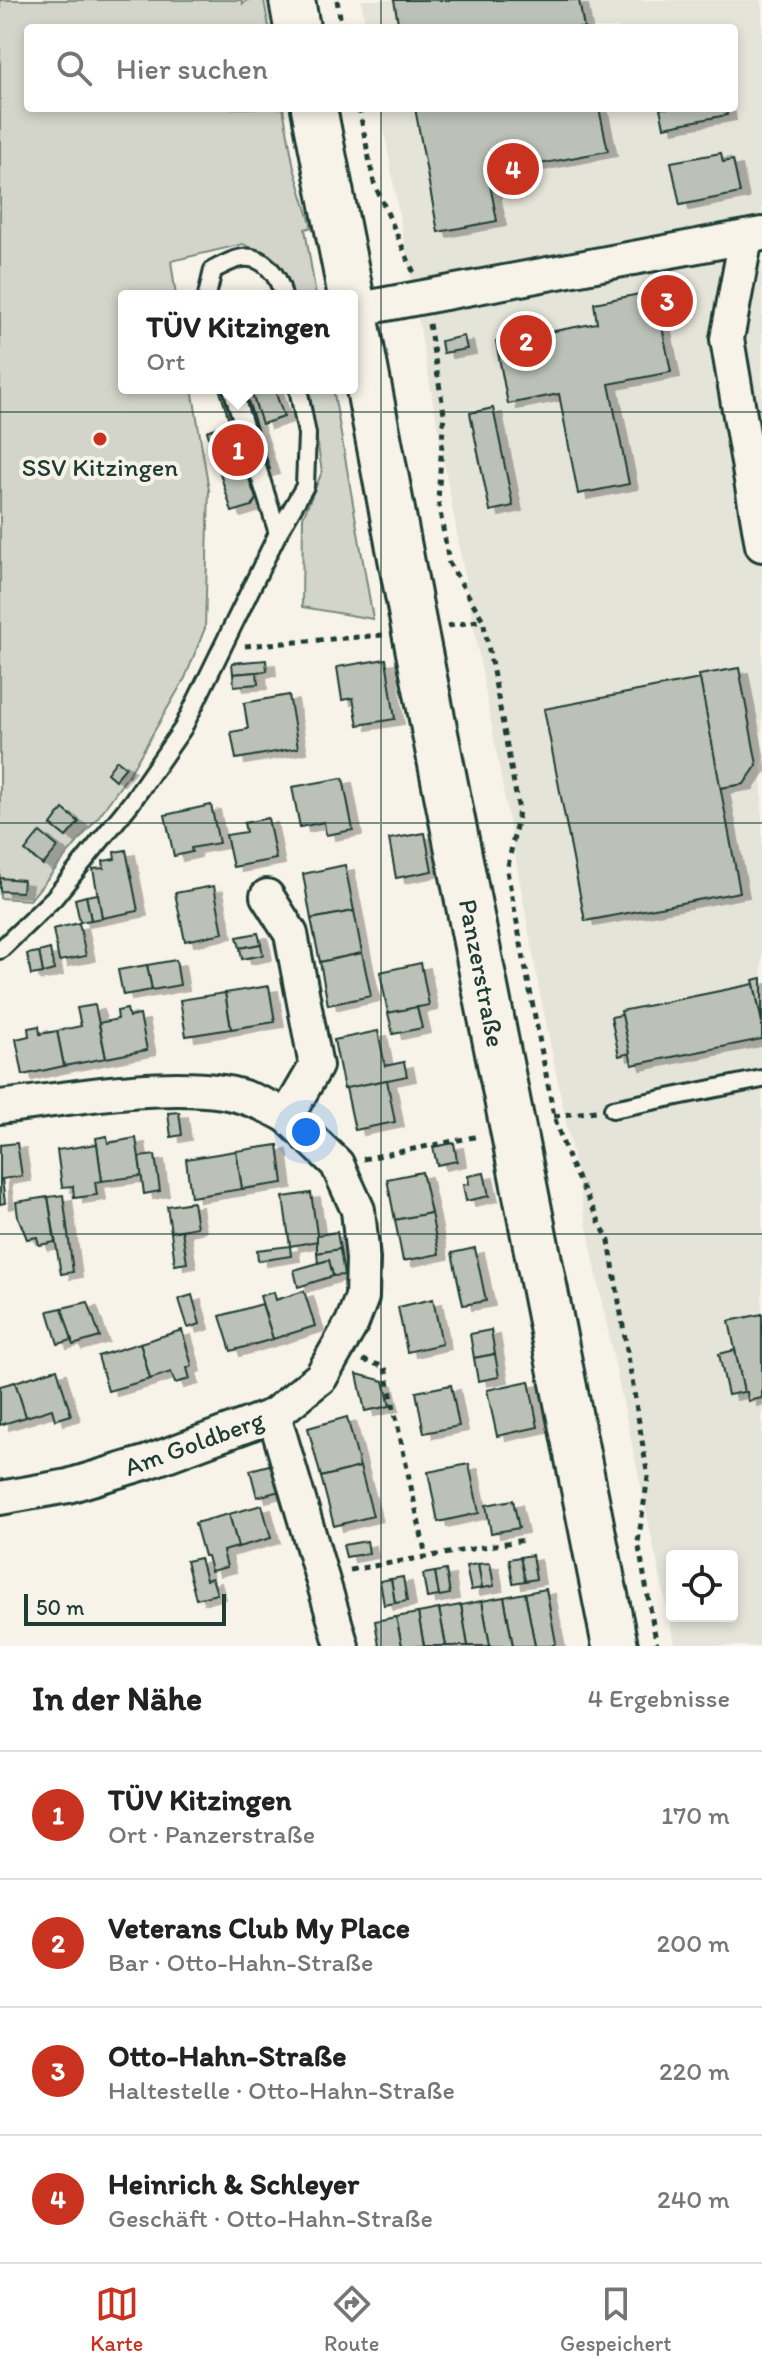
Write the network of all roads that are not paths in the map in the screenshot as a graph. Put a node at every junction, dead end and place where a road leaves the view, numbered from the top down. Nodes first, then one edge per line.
1 (292, 0) edge
2 (296, 24) edge
3 (315, 112) edge
4 (754, 236) edge
5 (208, 290) edge
6 (281, 290) edge
7 (351, 290) edge
8 (358, 302) edge
9 (358, 329) edge
10 (234, 394) edge
11 (299, 394) edge
12 (278, 533) junction
13 (762, 545) edge
14 (267, 896) dead end
15 (0, 950) edge
16 (762, 1079) edge
17 (0, 1107) edge
18 (613, 1109) road end
19 (287, 1116) junction
20 (274, 1415) junction
21 (0, 1498) edge
22 (342, 1646) edge
23 (615, 1646) edge

1 - 2 main road
3 - 7 main road, Panzerstraße
4 - 8 street
4 - 13 street
5 - 6 lane
9 - 23 main road, Panzerstraße
10 - 12 lane
11 - 12 lane
12 - 15 lane
14 - 19 street
16 - 18 lane
17 - 19 street, Am Goldberg
19 - 20 street, Am Goldberg
20 - 21 street, Am Goldberg
20 - 22 street

